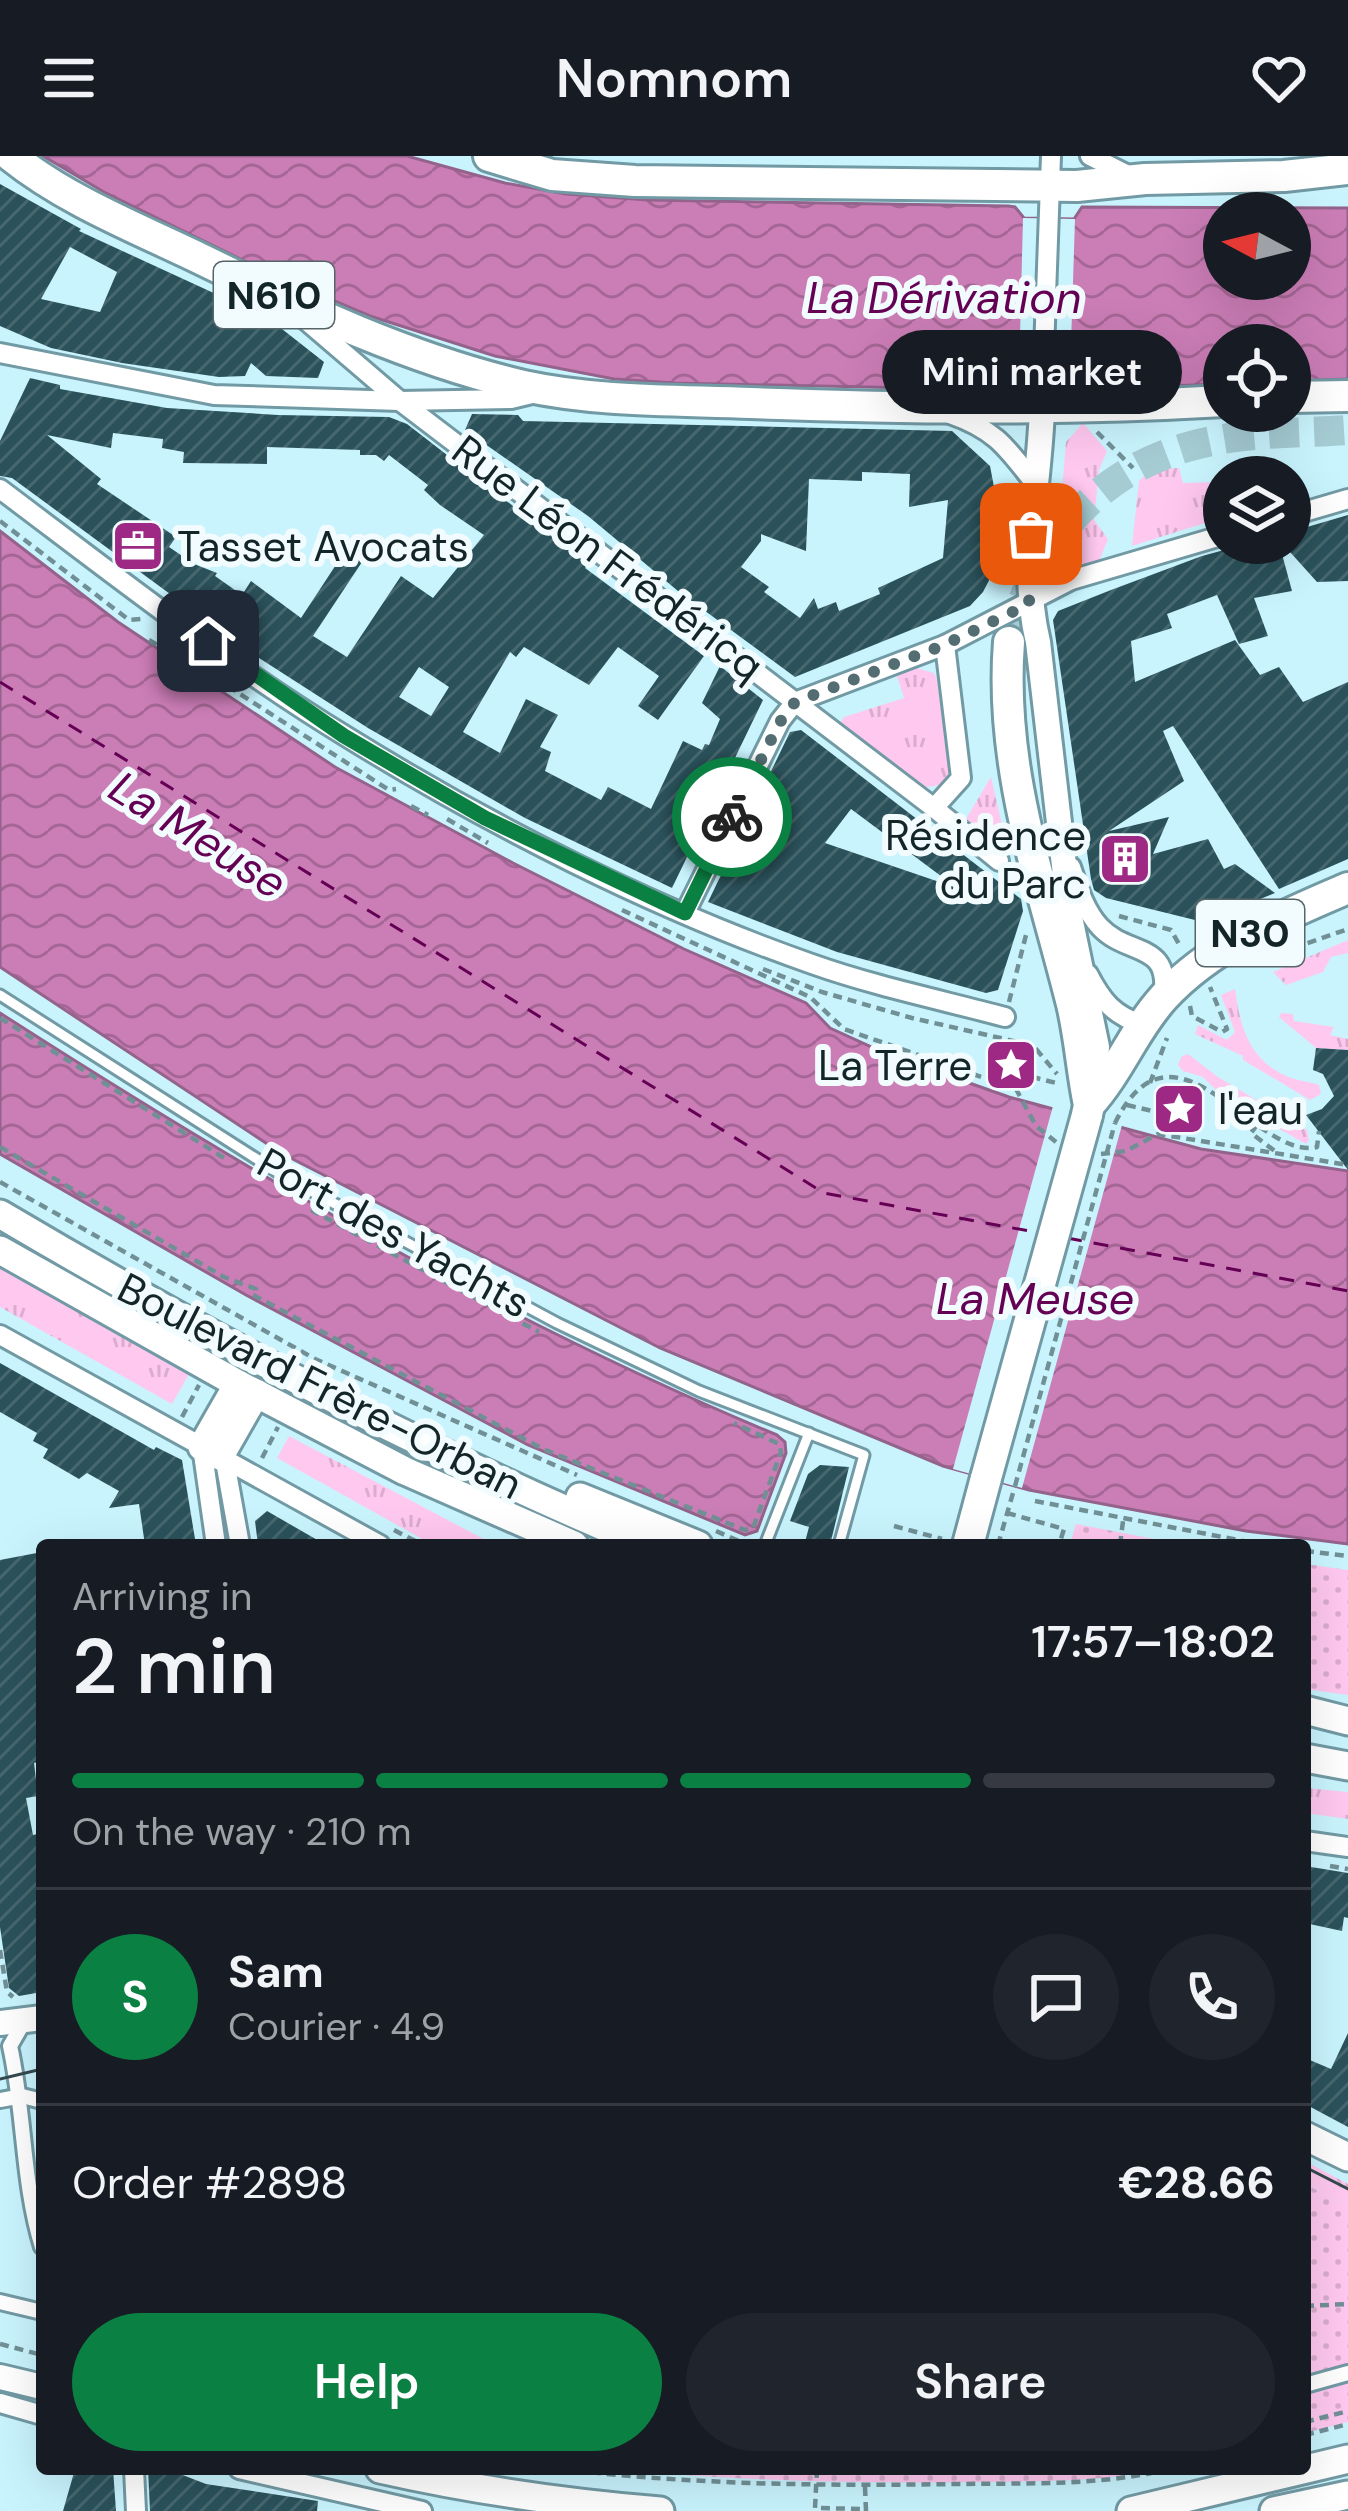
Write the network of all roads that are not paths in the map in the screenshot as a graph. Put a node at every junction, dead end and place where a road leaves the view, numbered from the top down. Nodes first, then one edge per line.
1 (489, 156) edge
2 (1090, 156) edge
3 (12, 158) edge
4 (661, 169) edge
5 (1348, 169) edge
6 (1050, 170) edge
7 (1144, 179) junction
8 (287, 301) junction
9 (0, 353) edge
10 (545, 389) junction
11 (1348, 396) edge
12 (1311, 397) edge
13 (400, 401) junction
14 (1203, 402) edge
15 (928, 407) junction
16 (1042, 407) junction
17 (0, 489) edge
18 (1035, 497) junction
19 (1348, 499) edge
20 (1311, 510) edge
21 (1203, 541) edge
22 (1071, 580) junction
23 (1029, 604) junction
24 (1009, 642) tunnel mouth
25 (944, 645) junction
26 (795, 702) junction
27 (934, 808) junction
28 (1065, 849) junction
29 (999, 861) dead end
30 (1348, 888) edge
31 (685, 913) junction
32 (1078, 983) junction
33 (0, 995) edge
34 (1166, 1015) junction
35 (1005, 1017) road end
36 (1088, 1110) junction
37 (0, 1214) edge
38 (0, 1250) edge
39 (0, 1335) edge
40 (247, 1388) junction
41 (809, 1433) junction
42 (211, 1452) junction
43 (444, 1454) junction
44 (232, 1502) junction
45 (209, 1506) junction
46 (486, 1507) junction
47 (215, 1539) edge
48 (238, 1539) edge
49 (369, 1539) edge
50 (526, 1539) edge
51 (560, 1539) edge
52 (634, 1539) edge
53 (683, 1539) edge
54 (767, 1539) edge
55 (841, 1539) edge
56 (957, 1539) edge
57 (1311, 1712) edge
58 (1348, 1725) edge
59 (1311, 1726) edge
60 (1311, 1759) edge
61 (1348, 1768) edge
62 (1311, 1773) edge
63 (1311, 1841) edge
64 (1348, 1847) edge
65 (17, 2025) edge
66 (22, 2096) junction
67 (0, 2100) edge
68 (36, 2100) edge
69 (1311, 2139) edge
70 (1348, 2158) edge
71 (36, 2224) edge
72 (0, 2302) edge
73 (36, 2311) edge
74 (1348, 2373) edge
75 (0, 2377) edge
76 (1311, 2383) edge
77 (36, 2386) edge
78 (0, 2403) edge
79 (36, 2413) edge
80 (1348, 2459) edge
81 (1311, 2468) edge
82 (134, 2475) edge
83 (265, 2475) edge
84 (411, 2475) edge
85 (1281, 2475) edge
86 (1348, 2495) edge
87 (136, 2511) edge
88 (422, 2511) edge
89 (660, 2511) edge
90 (1131, 2511) edge
91 (1274, 2511) edge

1 - 4 main road
2 - 7 street
3 - 8 main road, N610
4 - 6 main road
5 - 7 main road
6 - 7 main road
6 - 16 street
8 - 10 main road, N610
8 - 13 street, Rue Léon Frédéricq
9 - 13 street
10 - 13 street
10 - 15 main road, N610
11 - 12 main road
13 - 26 street, Rue Léon Frédéricq
14 - 16 main road, N610
15 - 16 main road, N610
15 - 18 street
16 - 18 street
17 - 31 street
18 - 22 street
18 - 23 street
19 - 20 street
21 - 22 street
22 - 23 street
23 - 25 street
23 - 28 street
24 - 32 main road
25 - 26 street
25 - 27 street
26 - 27 street, Rue Léon Frédéricq
26 - 31 street
27 - 29 street, Rue Léon Frédéricq
28 - 32 street
28 - 34 street
30 - 34 main road, N30
31 - 35 street
32 - 34 street
32 - 36 main road
33 - 41 lane, Port des Yachts
34 - 36 main road, N30
36 - 56 main road, N30, bridge
37 - 43 main road, Boulevard Frère-Orban
38 - 40 main road, Boulevard Frère-Orban
39 - 42 street
40 - 42 main road
40 - 46 main road, Boulevard Frère-Orban
41 - 54 lane
41 - 55 lane, Port des Yachts
42 - 44 street
42 - 45 street
42 - 49 street
43 - 52 main road, Boulevard Frère-Orban
43 - 53 main road
44 - 45 street
44 - 48 street
45 - 47 street
46 - 50 main road
46 - 51 main road, Boulevard Frère-Orban
57 - 58 main road
58 - 59 main road
60 - 61 main road
61 - 62 main road
63 - 64 street
65 - 66 street
66 - 67 street
66 - 68 street
66 - 71 street
69 - 70 main road
72 - 73 street
74 - 76 street
75 - 77 street
78 - 79 street
80 - 81 main road
82 - 87 street
83 - 88 street
84 - 89 main road
85 - 90 main road
86 - 91 main road

